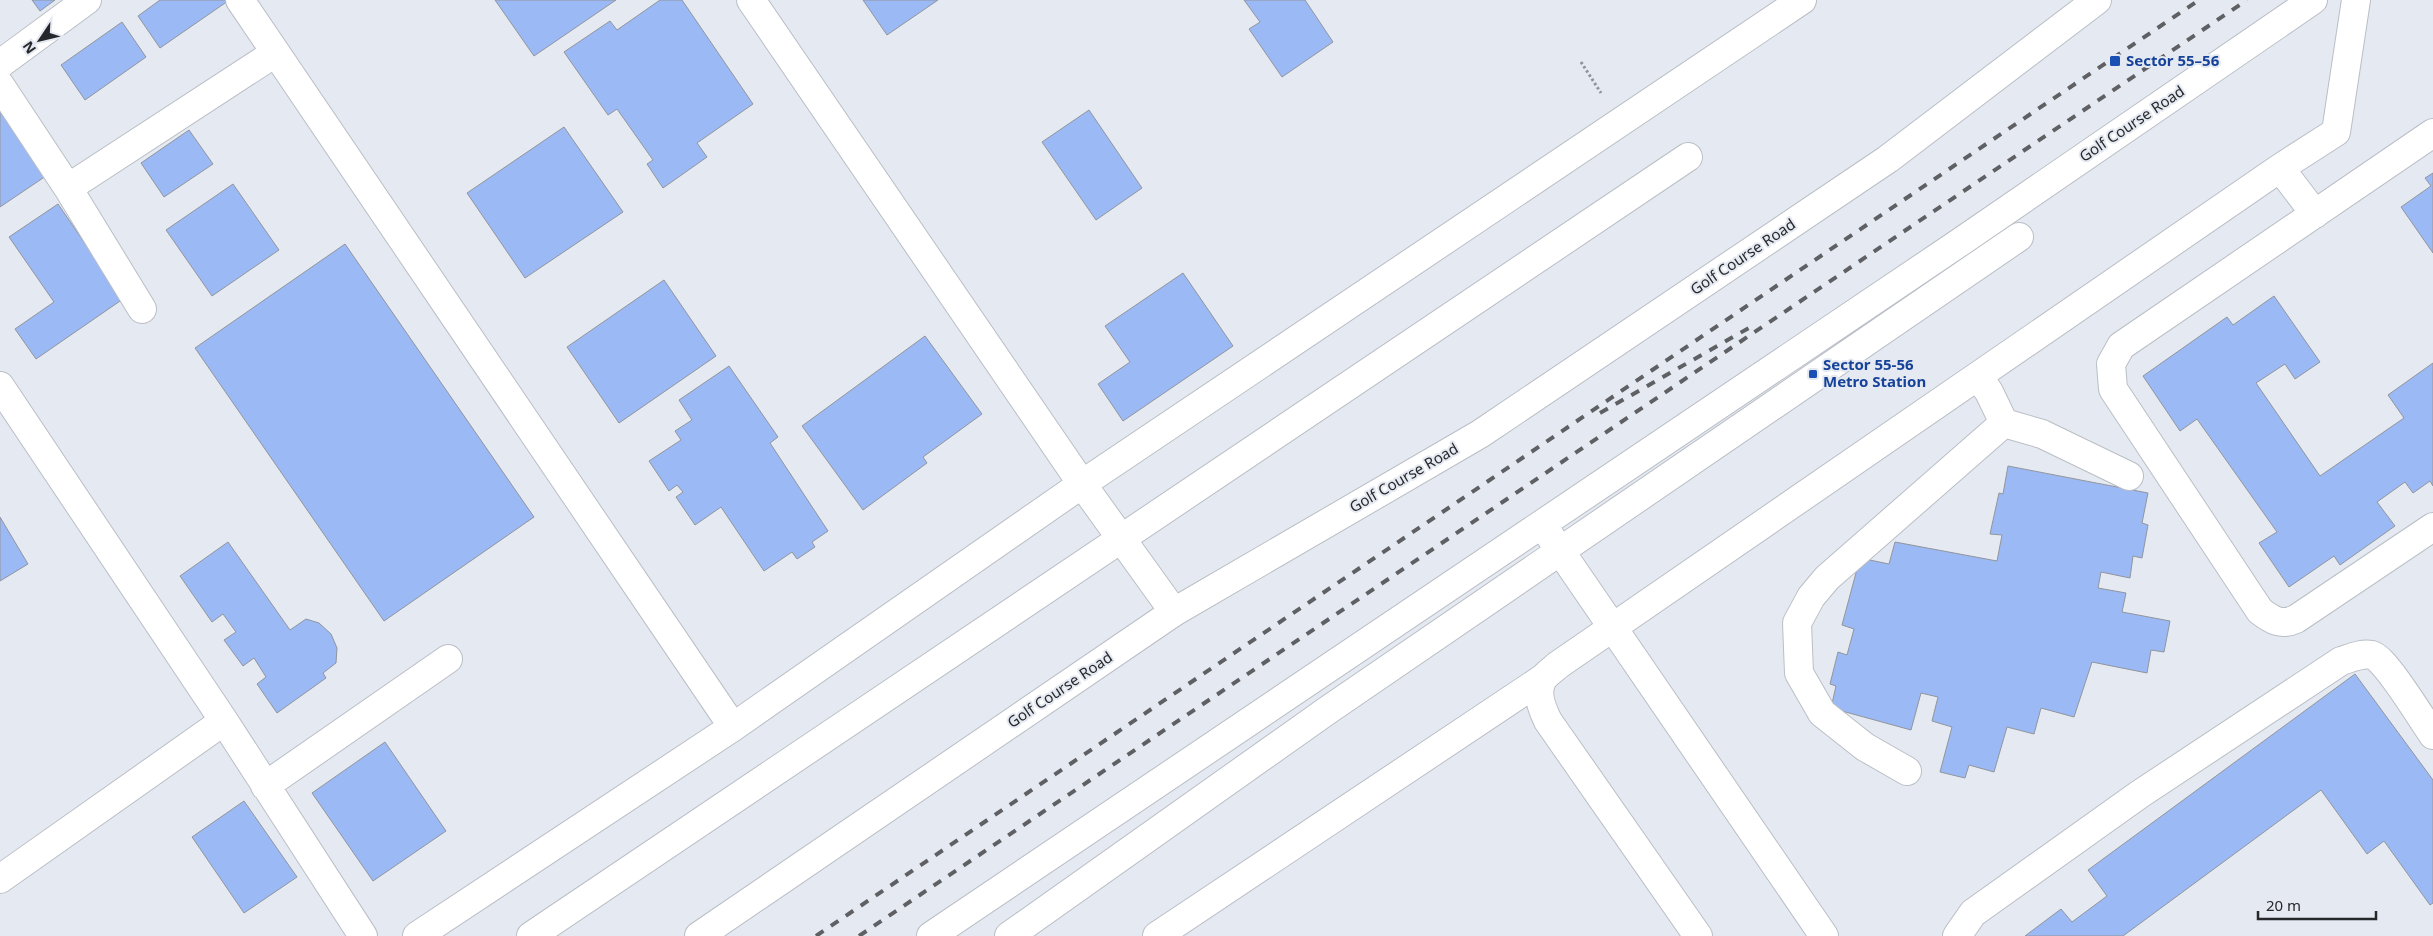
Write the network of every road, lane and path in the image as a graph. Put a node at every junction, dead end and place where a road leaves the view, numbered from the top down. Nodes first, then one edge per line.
1 (87, 0) edge
2 (240, 0) edge
3 (750, 0) edge
4 (1802, 0) edge
5 (2096, 0) edge
6 (2313, 0) edge
7 (2356, 0) edge
8 (275, 53) junction
9 (0, 64) edge
10 (0, 84) edge
11 (2433, 133) edge
12 (1688, 157) dead end
13 (2280, 168) junction
14 (68, 188) junction
15 (2315, 214) junction
16 (2019, 237) dead end
17 (142, 309) dead end
18 (1978, 376) junction
19 (0, 386) edge
20 (2004, 423) junction
21 (2130, 476) dead end
22 (1082, 484) junction
23 (1542, 525) junction
24 (2433, 527) edge
25 (1122, 538) junction
26 (1560, 551) junction
27 (1174, 612) junction
28 (1612, 629) junction
29 (448, 659) dead end
30 (1542, 679) junction
31 (224, 721) junction
32 (733, 727) junction
33 (2433, 735) edge
34 (1907, 771) dead end
35 (265, 786) junction
36 (0, 879) edge
37 (363, 936) edge
38 (417, 936) edge
39 (531, 936) edge
40 (698, 936) edge
41 (931, 936) edge
42 (1009, 936) edge
43 (1157, 936) edge
44 (1698, 936) edge
45 (1824, 936) edge
46 (1958, 936) edge

1 - 9 street
2 - 8 street
3 - 22 street
4 - 22 street
5 - 27 street, Golf Course Road
6 - 23 street, Golf Course Road
7 - 13 street
8 - 14 street
8 - 32 street
10 - 14 street
11 - 15 street
12 - 25 street
13 - 15 street
13 - 18 street
14 - 17 street
15 - 24 street
16 - 26 street
18 - 20 street
18 - 28 street
19 - 31 street
20 - 21 street
20 - 34 street
22 - 25 street
22 - 32 street
23 - 26 street
23 - 41 street, Golf Course Road
25 - 27 street
25 - 39 street
26 - 28 street
26 - 42 street
27 - 40 street, Golf Course Road
28 - 30 street
28 - 45 street
29 - 35 street
30 - 43 street
30 - 44 street
31 - 35 street
31 - 36 street
32 - 38 street
33 - 46 street
35 - 37 street

